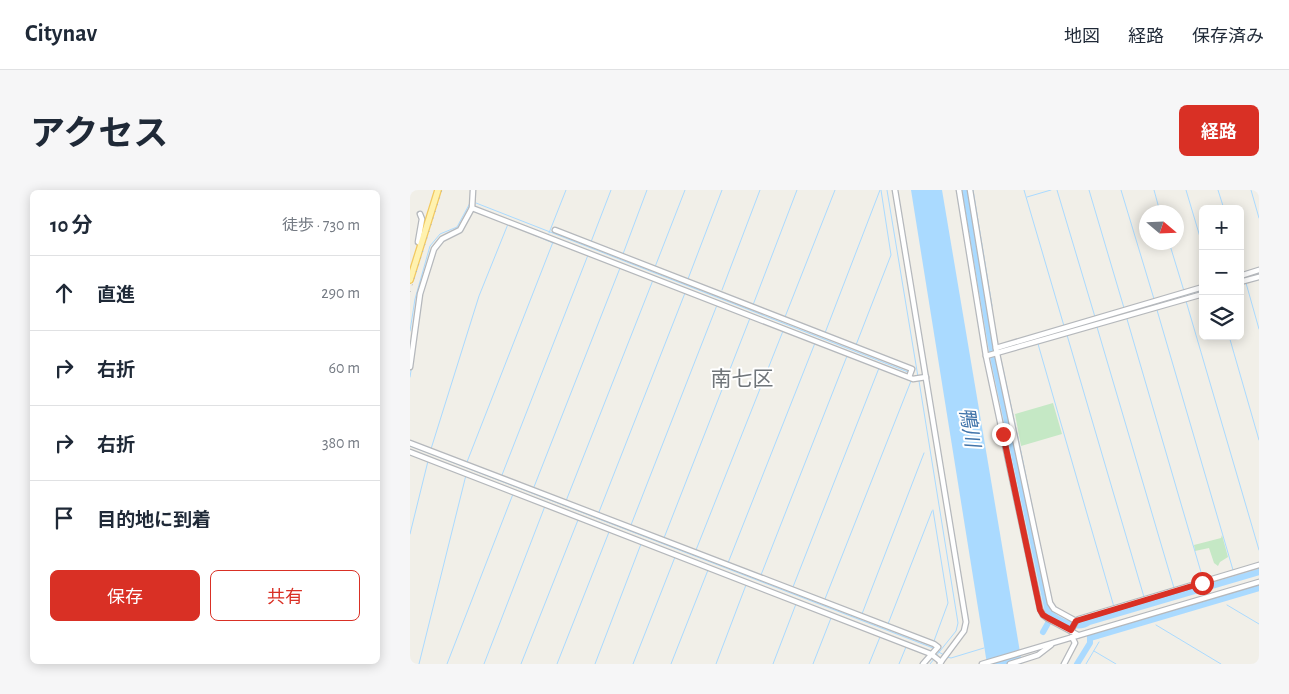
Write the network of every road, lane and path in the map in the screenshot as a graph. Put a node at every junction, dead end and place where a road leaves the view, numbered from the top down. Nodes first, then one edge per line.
1 (438, 190) edge
2 (473, 190) edge
3 (895, 190) edge
4 (959, 190) edge
5 (970, 190) edge
6 (472, 208) junction
7 (420, 214) dead end
8 (555, 230) dead end
9 (421, 244) junction
10 (1259, 270) edge
11 (1244, 275) edge
12 (1259, 277) edge
13 (410, 280) edge
14 (1244, 281) edge
15 (1199, 288) edge
16 (1199, 295) edge
17 (412, 342) edge
18 (994, 353) junction
19 (410, 367) edge
20 (911, 376) junction
21 (925, 377) junction
22 (410, 443) edge
23 (410, 452) edge
24 (1259, 565) edge
25 (1259, 582) edge
26 (1073, 625) junction
27 (1075, 636) junction
28 (1053, 643) junction
29 (932, 655) junction
30 (940, 662) edge
31 (923, 664) edge
32 (982, 664) edge
33 (1010, 664) edge
34 (1064, 664) edge

1 - 9 main road
2 - 6 street
3 - 21 street
4 - 18 street
5 - 18 street
6 - 17 street
6 - 20 street
7 - 9 street
8 - 20 street
9 - 13 main road
10 - 11 street
12 - 14 street
15 - 18 street
16 - 18 street
17 - 19 street
18 - 26 street
18 - 26 street
20 - 21 street
21 - 30 street
22 - 29 street
23 - 29 street
24 - 26 street
25 - 27 street
26 - 27 street
27 - 28 street
27 - 34 street
28 - 32 street
28 - 33 street
29 - 30 street
29 - 31 street

